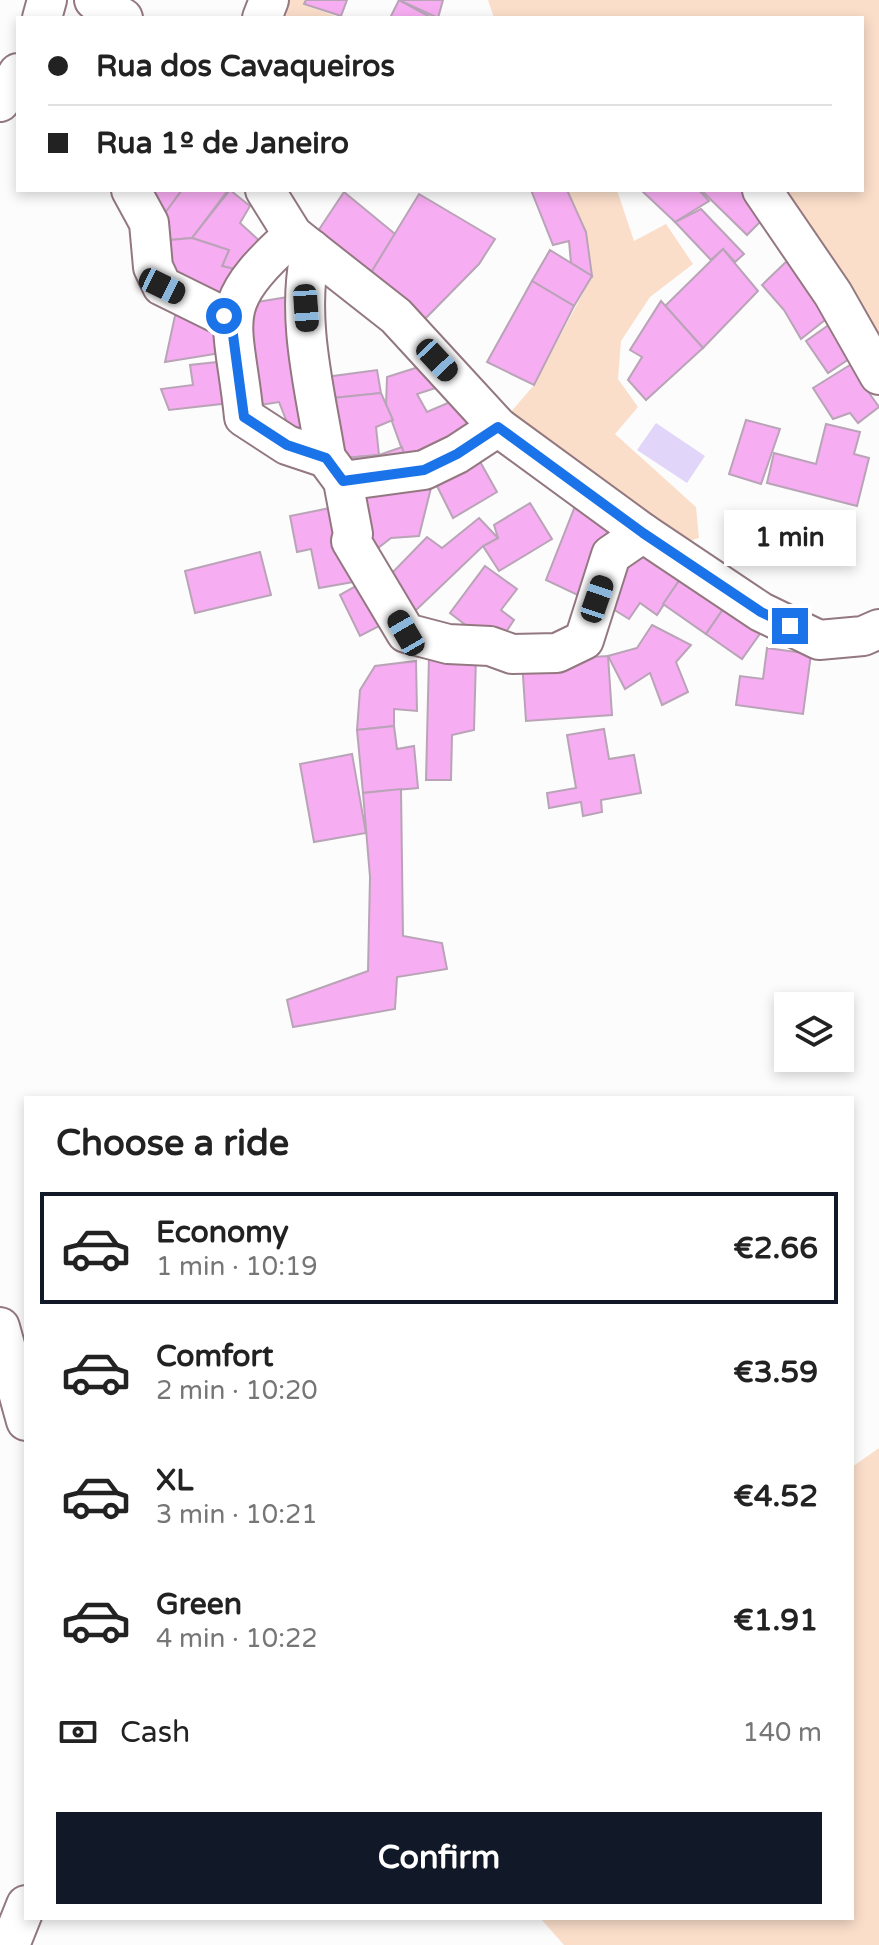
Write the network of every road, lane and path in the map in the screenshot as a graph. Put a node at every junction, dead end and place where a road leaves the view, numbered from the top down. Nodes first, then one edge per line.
1 (16, 76) edge
2 (0, 102) edge
3 (132, 192) edge
4 (266, 192) edge
5 (763, 192) edge
6 (302, 242) junction
7 (231, 320) junction
8 (879, 375) edge
9 (498, 427) junction
10 (334, 469) junction
11 (643, 533) junction
12 (879, 629) edge
13 (0, 1327) edge
14 (24, 1414) edge
15 (24, 1910) edge
16 (10, 1945) edge

1 - 2 street
3 - 7 street
4 - 6 street
5 - 8 street
6 - 7 street
6 - 9 street
6 - 10 street
7 - 10 street
9 - 10 street
9 - 11 street
10 - 11 street
11 - 12 street
13 - 14 street
15 - 16 street

